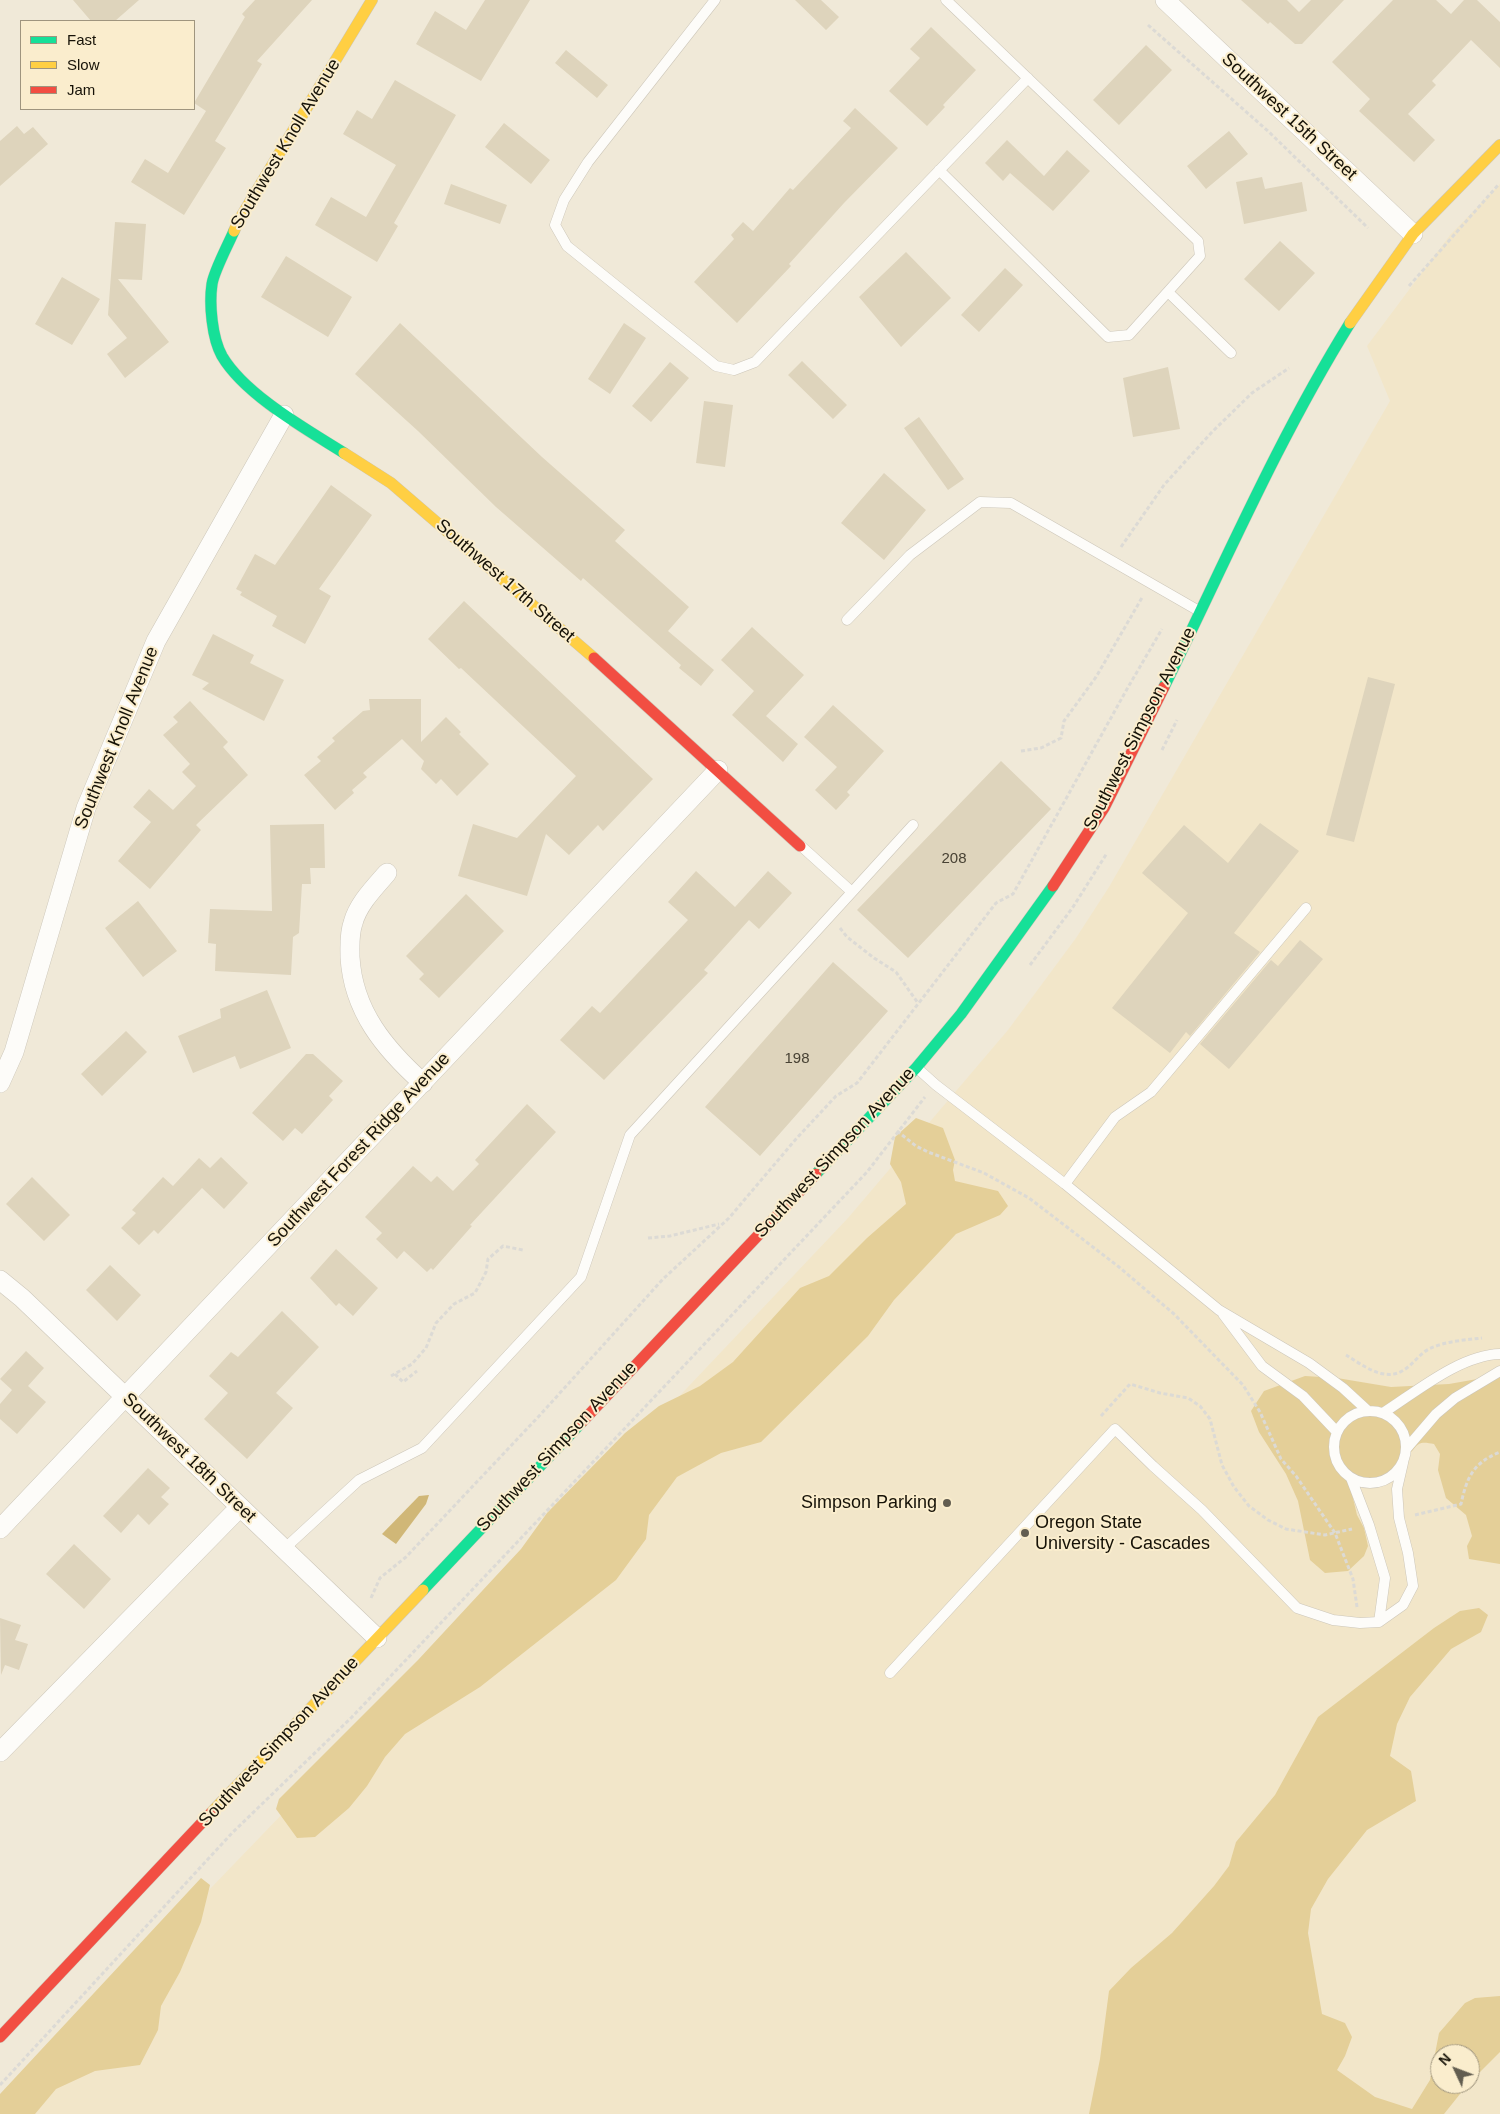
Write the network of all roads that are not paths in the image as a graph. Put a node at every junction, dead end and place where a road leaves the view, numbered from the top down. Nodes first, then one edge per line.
1 (372, 0) edge
2 (715, 0) edge
3 (946, 0) edge
4 (1165, 0) edge
5 (1028, 78) junction
6 (1500, 145) edge
7 (939, 170) junction
8 (1413, 234) junction
9 (1168, 292) junction
10 (212, 324) joint
11 (1231, 353) dead end
12 (284, 415) junction
13 (1200, 612) junction
14 (847, 620) dead end
15 (718, 770) junction
16 (914, 825) dead end
17 (800, 846) joint
18 (387, 873) dead end
19 (852, 892) junction
20 (1306, 908) dead end
21 (916, 1068) junction
22 (423, 1082) junction
23 (0, 1083) edge
24 (1065, 1184) junction
25 (0, 1280) edge
26 (1219, 1310) junction
27 (1500, 1354) edge
28 (1500, 1371) edge
29 (125, 1397) junction
30 (1368, 1411) junction
31 (1383, 1413) junction
32 (1337, 1432) junction
33 (1406, 1449) junction
34 (1403, 1463) junction
35 (1351, 1478) junction
36 (240, 1507) junction
37 (0, 1529) edge
38 (284, 1549) junction
39 (1379, 1622) junction
40 (377, 1638) junction
41 (890, 1673) dead end
42 (0, 1752) edge
43 (0, 2037) edge

1 - 10 street, Southwest Knoll Avenue
2 - 7 lane
3 - 5 lane
4 - 8 street, Southwest 15th Street
5 - 7 lane
5 - 9 lane
6 - 8 street, Southwest Simpson Avenue
7 - 9 lane
8 - 13 street, Southwest Simpson Avenue
9 - 11 lane
10 - 12 street, Southwest 17th Street
12 - 15 street, Southwest 17th Street
12 - 23 street, Southwest Knoll Avenue
13 - 14 lane
13 - 21 street, Southwest Simpson Avenue
15 - 17 street, Southwest 17th Street
15 - 22 street, Southwest Forest Ridge Avenue
16 - 19 lane
17 - 19 lane
18 - 22 street
19 - 38 lane
20 - 24 lane
21 - 24 lane
21 - 40 street, Southwest Simpson Avenue
22 - 29 street, Southwest Forest Ridge Avenue
24 - 26 lane
25 - 29 street, Southwest 18th Street
26 - 30 lane
26 - 32 lane
27 - 31 lane
28 - 33 lane
29 - 36 street, Southwest 18th Street
29 - 37 street, Southwest Forest Ridge Avenue
30 - 31 lane
30 - 32 lane
31 - 33 lane
32 - 35 lane
33 - 34 lane
34 - 35 lane
34 - 39 lane
35 - 39 lane
36 - 38 street, Southwest 18th Street
36 - 42 street
38 - 40 street, Southwest 18th Street
39 - 41 lane
40 - 43 street, Southwest Simpson Avenue

